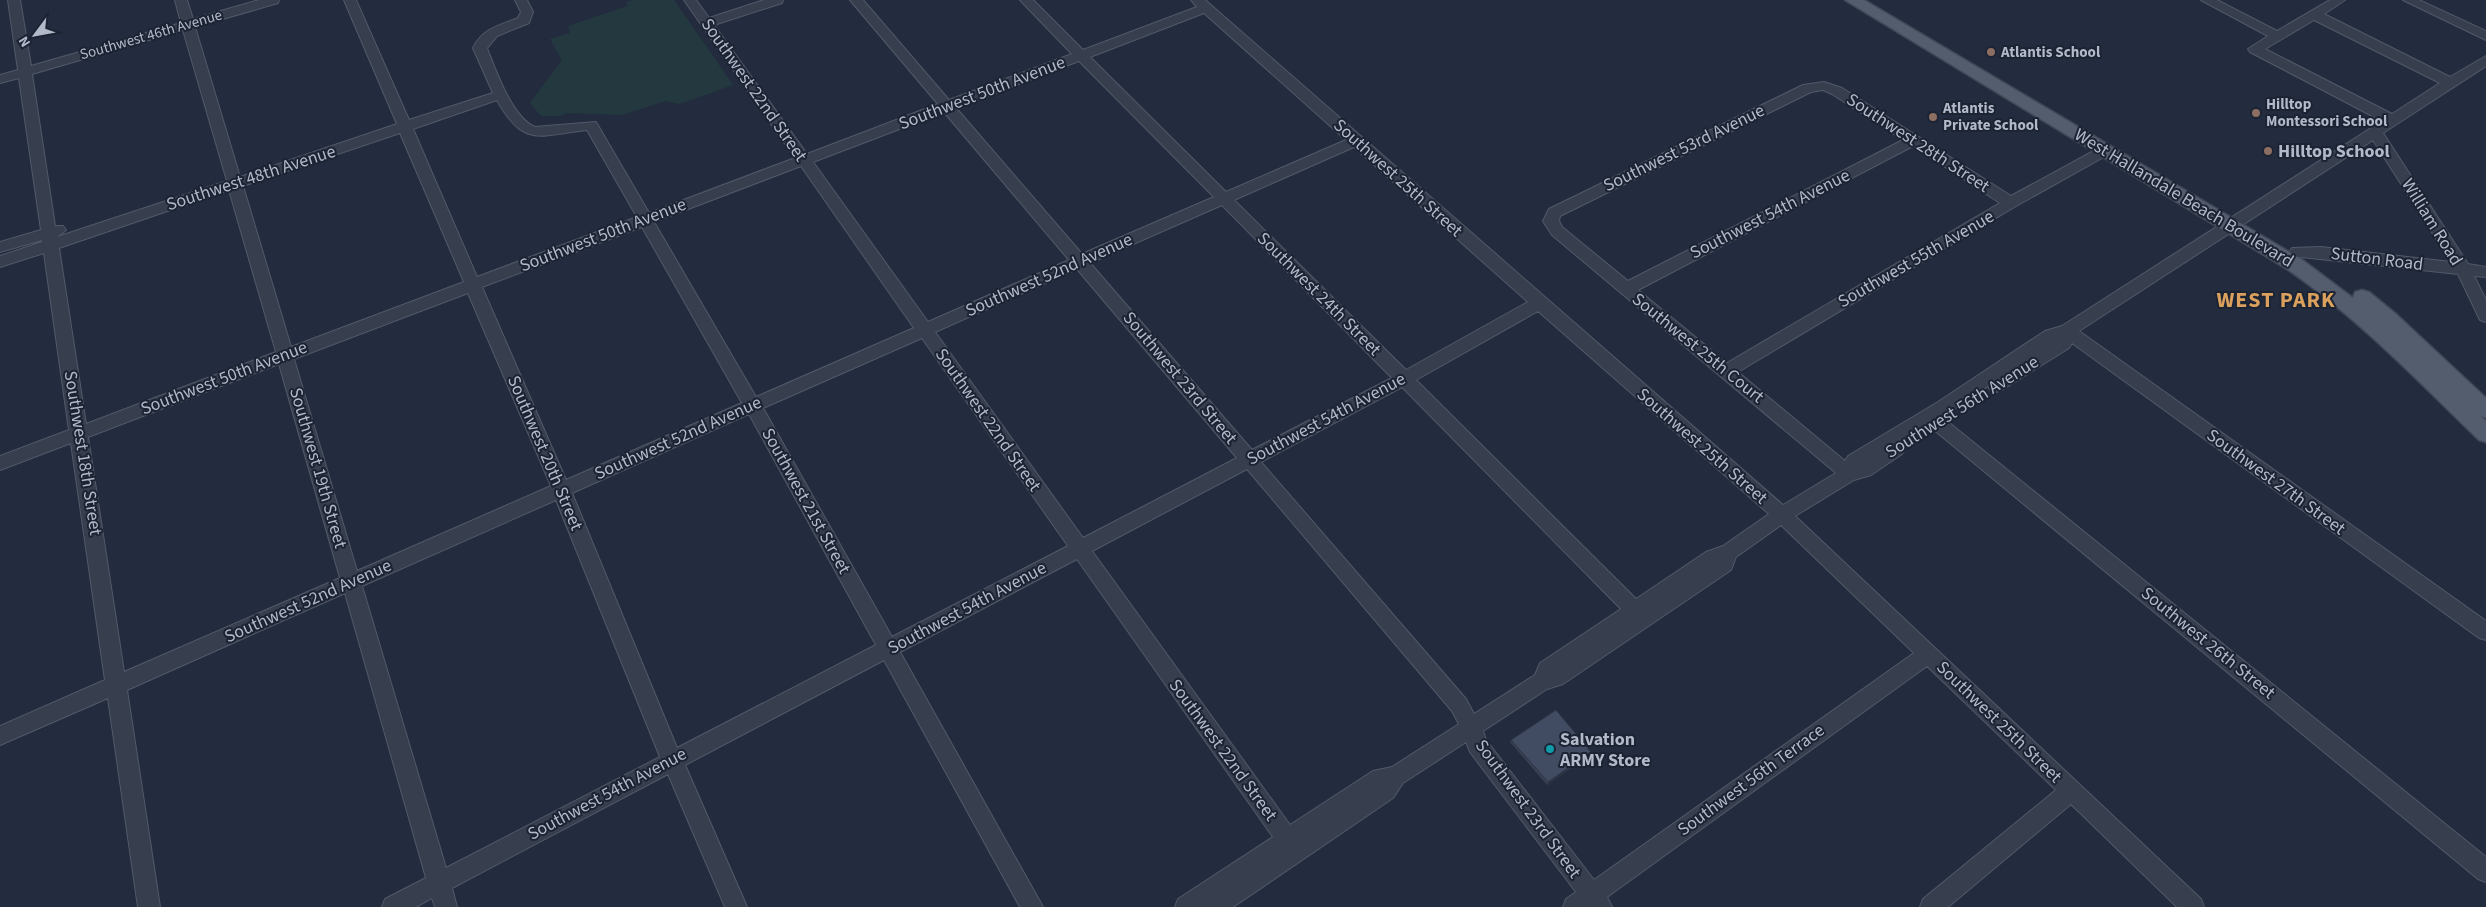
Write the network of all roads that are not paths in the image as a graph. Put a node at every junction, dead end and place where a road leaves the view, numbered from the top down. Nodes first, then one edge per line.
1 (14, 0) edge
2 (181, 0) edge
3 (273, 0) edge
4 (350, 0) edge
5 (520, 0) edge
6 (690, 0) edge
7 (777, 0) edge
8 (856, 0) edge
9 (1026, 0) edge
10 (1854, 0) edge
11 (1875, 0) edge
12 (2207, 0) edge
13 (2339, 0) edge
14 (2409, 0) edge
15 (1202, 4) edge
16 (2313, 14) junction
17 (707, 23) junction
18 (189, 25) junction
19 (2278, 36) junction
20 (2486, 36) edge
21 (1081, 56) junction
22 (2484, 65) edge
23 (26, 72) junction
24 (0, 79) edge
25 (2450, 83) junction
26 (1824, 86) joint
27 (500, 91) junction
28 (947, 106) junction
29 (2392, 120) junction
30 (403, 123) junction
31 (2374, 131) junction
32 (1357, 140) junction
33 (1913, 140) junction
34 (2106, 150) junction
35 (803, 160) junction
36 (232, 179) junction
37 (1224, 198) junction
38 (2011, 203) junction
39 (645, 219) junction
40 (1551, 221) joint
41 (2235, 221) junction
42 (49, 238) junction
43 (0, 248) edge
44 (2297, 252) junction
45 (0, 262) edge
46 (1081, 262) junction
47 (2462, 269) junction
48 (2486, 272) edge
49 (473, 284) junction
50 (1626, 289) junction
51 (1539, 304) junction
52 (2486, 316) edge
53 (925, 330) junction
54 (2066, 331) junction
55 (284, 355) junction
56 (1726, 371) junction
57 (1404, 379) junction
58 (2448, 397) junction
59 (753, 406) junction
60 (2486, 410) edge
61 (2486, 418) edge
62 (1933, 419) junction
63 (80, 433) junction
64 (2486, 434) edge
65 (1250, 459) junction
66 (0, 463) edge
67 (1849, 474) junction
68 (561, 489) junction
69 (1782, 515) junction
70 (1079, 550) junction
71 (1728, 552) junction
72 (351, 582) junction
73 (1634, 609) junction
74 (2486, 632) edge
75 (888, 649) junction
76 (1928, 654) junction
77 (1542, 681) junction
78 (118, 685) junction
79 (1471, 727) junction
80 (0, 736) edge
81 (672, 760) junction
82 (1396, 776) junction
83 (2071, 791) junction
84 (1287, 839) junction
85 (2486, 871) edge
86 (439, 882) junction
87 (1596, 901) edge
88 (149, 907) edge
89 (393, 907) edge
90 (446, 907) edge
91 (736, 907) edge
92 (1032, 907) edge
93 (1186, 907) edge
94 (1214, 907) edge
95 (1574, 907) edge
96 (1931, 907) edge
97 (2193, 907) edge

1 - 23 street, Southwest 18th Street
2 - 18 street, Southwest 19th Street
3 - 18 street, Southwest 46th Avenue
4 - 30 street, Southwest 20th Street
5 - 27 street
6 - 17 street, Southwest 22nd Street
7 - 17 street
8 - 28 street, Southwest 23rd Street
9 - 21 street, Southwest 24th Street
10 - 34 main road, West Hallandale Beach Boulevard
11 - 41 main road, West Hallandale Beach Boulevard
12 - 19 street
13 - 16 street
14 - 20 street
15 - 21 street, Southwest 50th Avenue
15 - 32 street, Southwest 25th Street
16 - 19 street
16 - 25 street
17 - 35 street, Southwest 22nd Street
18 - 23 street, Southwest 46th Avenue
18 - 36 street, Southwest 19th Street
19 - 29 street
21 - 28 street, Southwest 50th Avenue
21 - 37 street, Southwest 24th Street
22 - 25 street, Southwest 56th Avenue
23 - 24 street, Southwest 46th Avenue
23 - 42 street, Southwest 18th Street
25 - 29 street, Southwest 56th Avenue
26 - 33 street, Southwest 28th Street
26 - 40 street, Southwest 53rd Avenue
27 - 30 street, Southwest 48th Avenue
27 - 39 street, Southwest 21st Street
28 - 35 street, Southwest 50th Avenue
28 - 46 street, Southwest 23rd Street
29 - 31 street, Southwest 56th Avenue
30 - 36 street, Southwest 48th Avenue
30 - 49 street, Southwest 20th Street
31 - 41 street, Southwest 56th Avenue
31 - 47 street, William Road
32 - 37 street, Southwest 52nd Avenue
32 - 51 street, Southwest 25th Street
33 - 38 street, Southwest 28th Street
33 - 50 street, Southwest 54th Avenue
34 - 38 street, Southwest 55th Avenue
34 - 41 main road, West Hallandale Beach Boulevard
35 - 39 street, Southwest 50th Avenue
35 - 53 street, Southwest 22nd Street
36 - 42 street, Southwest 48th Avenue
36 - 55 street, Southwest 19th Street
37 - 46 street, Southwest 52nd Avenue
37 - 57 street, Southwest 24th Street
38 - 56 street, Southwest 55th Avenue
39 - 49 street, Southwest 50th Avenue
39 - 59 street, Southwest 21st Street
40 - 50 street, Southwest 25th Court
41 - 44 main road, West Hallandale Beach Boulevard
41 - 54 street, Southwest 56th Avenue
41 - 58 main road, West Hallandale Beach Boulevard
42 - 43 street, Southwest 48th Avenue
42 - 45 street, Southwest 48th Avenue
42 - 63 street, Southwest 18th Street
44 - 47 street, Sutton Road
44 - 60 main road, West Hallandale Beach Boulevard
46 - 53 street, Southwest 52nd Avenue
46 - 65 street, Southwest 23rd Street
47 - 48 street, Sutton Road
47 - 52 street, William Road
49 - 55 street, Southwest 50th Avenue
49 - 68 street, Southwest 20th Street
50 - 56 street, Southwest 25th Court
51 - 57 street, Southwest 54th Avenue
51 - 69 street, Southwest 25th Street
53 - 59 street, Southwest 52nd Avenue
53 - 70 street, Southwest 22nd Street
54 - 62 street, Southwest 56th Avenue
54 - 74 street, Southwest 27th Street
55 - 63 street, Southwest 50th Avenue
55 - 72 street, Southwest 19th Street
56 - 67 street, Southwest 25th Court
57 - 65 street, Southwest 54th Avenue
57 - 73 street, Southwest 24th Street
58 - 61 main road
58 - 64 main road, West Hallandale Beach Boulevard
59 - 68 street, Southwest 52nd Avenue
59 - 75 street, Southwest 21st Street
62 - 67 street, Southwest 56th Avenue
62 - 85 street, Southwest 26th Street
63 - 66 street, Southwest 50th Avenue
63 - 78 street, Southwest 18th Street
65 - 70 street, Southwest 54th Avenue
65 - 79 street, Southwest 23rd Street
67 - 69 street, Southwest 56th Avenue
68 - 72 street, Southwest 52nd Avenue
68 - 81 street, Southwest 20th Street
69 - 71 street, Southwest 56th Avenue
69 - 76 street, Southwest 25th Street
70 - 75 street, Southwest 54th Avenue
70 - 84 street, Southwest 22nd Street
71 - 73 street, Southwest 56th Avenue
71 - 77 street, Southwest 56th Avenue
72 - 78 street, Southwest 52nd Avenue
72 - 86 street, Southwest 19th Street
73 - 77 street, Southwest 56th Avenue
75 - 81 street, Southwest 54th Avenue
75 - 92 street, Southwest 21st Street
76 - 83 street, Southwest 25th Street
76 - 87 street, Southwest 56th Terrace
77 - 79 street, Southwest 56th Avenue
78 - 80 street, Southwest 52nd Avenue
78 - 88 street, Southwest 18th Street
79 - 82 street, Southwest 56th Avenue
79 - 87 street, Southwest 23rd Street
81 - 86 street, Southwest 54th Avenue
81 - 91 street, Southwest 20th Street
82 - 84 street, Southwest 56th Avenue
82 - 94 street, Southwest 56th Avenue
83 - 96 street
83 - 97 street, Southwest 25th Street
84 - 93 street, Southwest 56th Avenue
86 - 89 street, Southwest 54th Avenue
86 - 90 street, Southwest 19th Street
87 - 95 street, Southwest 56th Terrace

